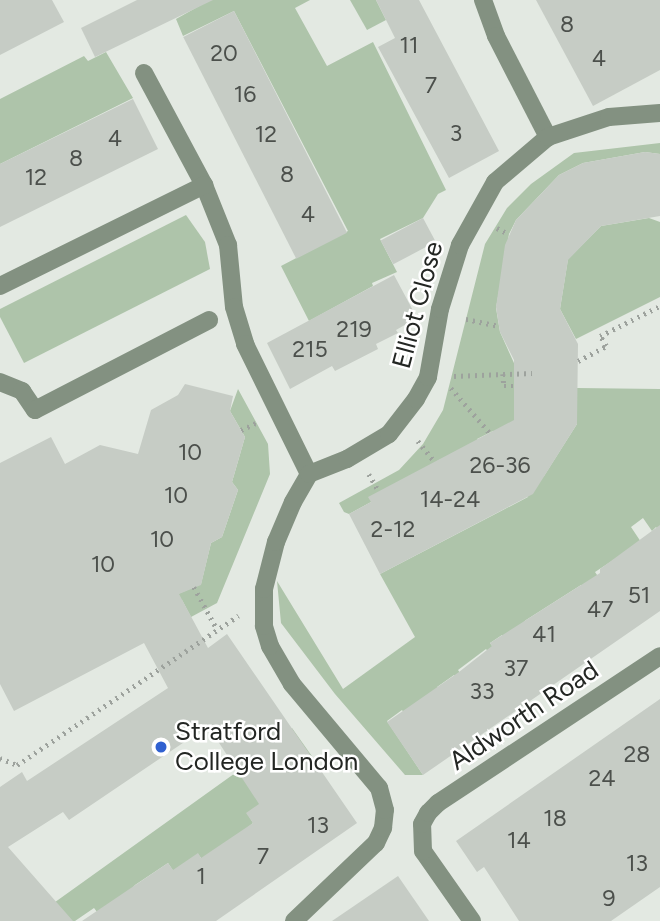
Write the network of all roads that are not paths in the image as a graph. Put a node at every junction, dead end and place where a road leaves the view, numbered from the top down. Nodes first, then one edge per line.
1 (483, 0) edge
2 (144, 73) dead end
3 (660, 113) edge
4 (548, 137) junction
5 (204, 185) junction
6 (0, 286) edge
7 (209, 320) dead end
8 (0, 382) edge
9 (309, 474) junction
10 (660, 656) edge
11 (293, 921) edge
12 (472, 921) edge

1 - 4 street
2 - 5 street
3 - 4 street, Elliot Close
4 - 9 street, Elliot Close
5 - 6 street
5 - 9 street
7 - 8 street
9 - 11 street
10 - 12 street, Aldworth Road

